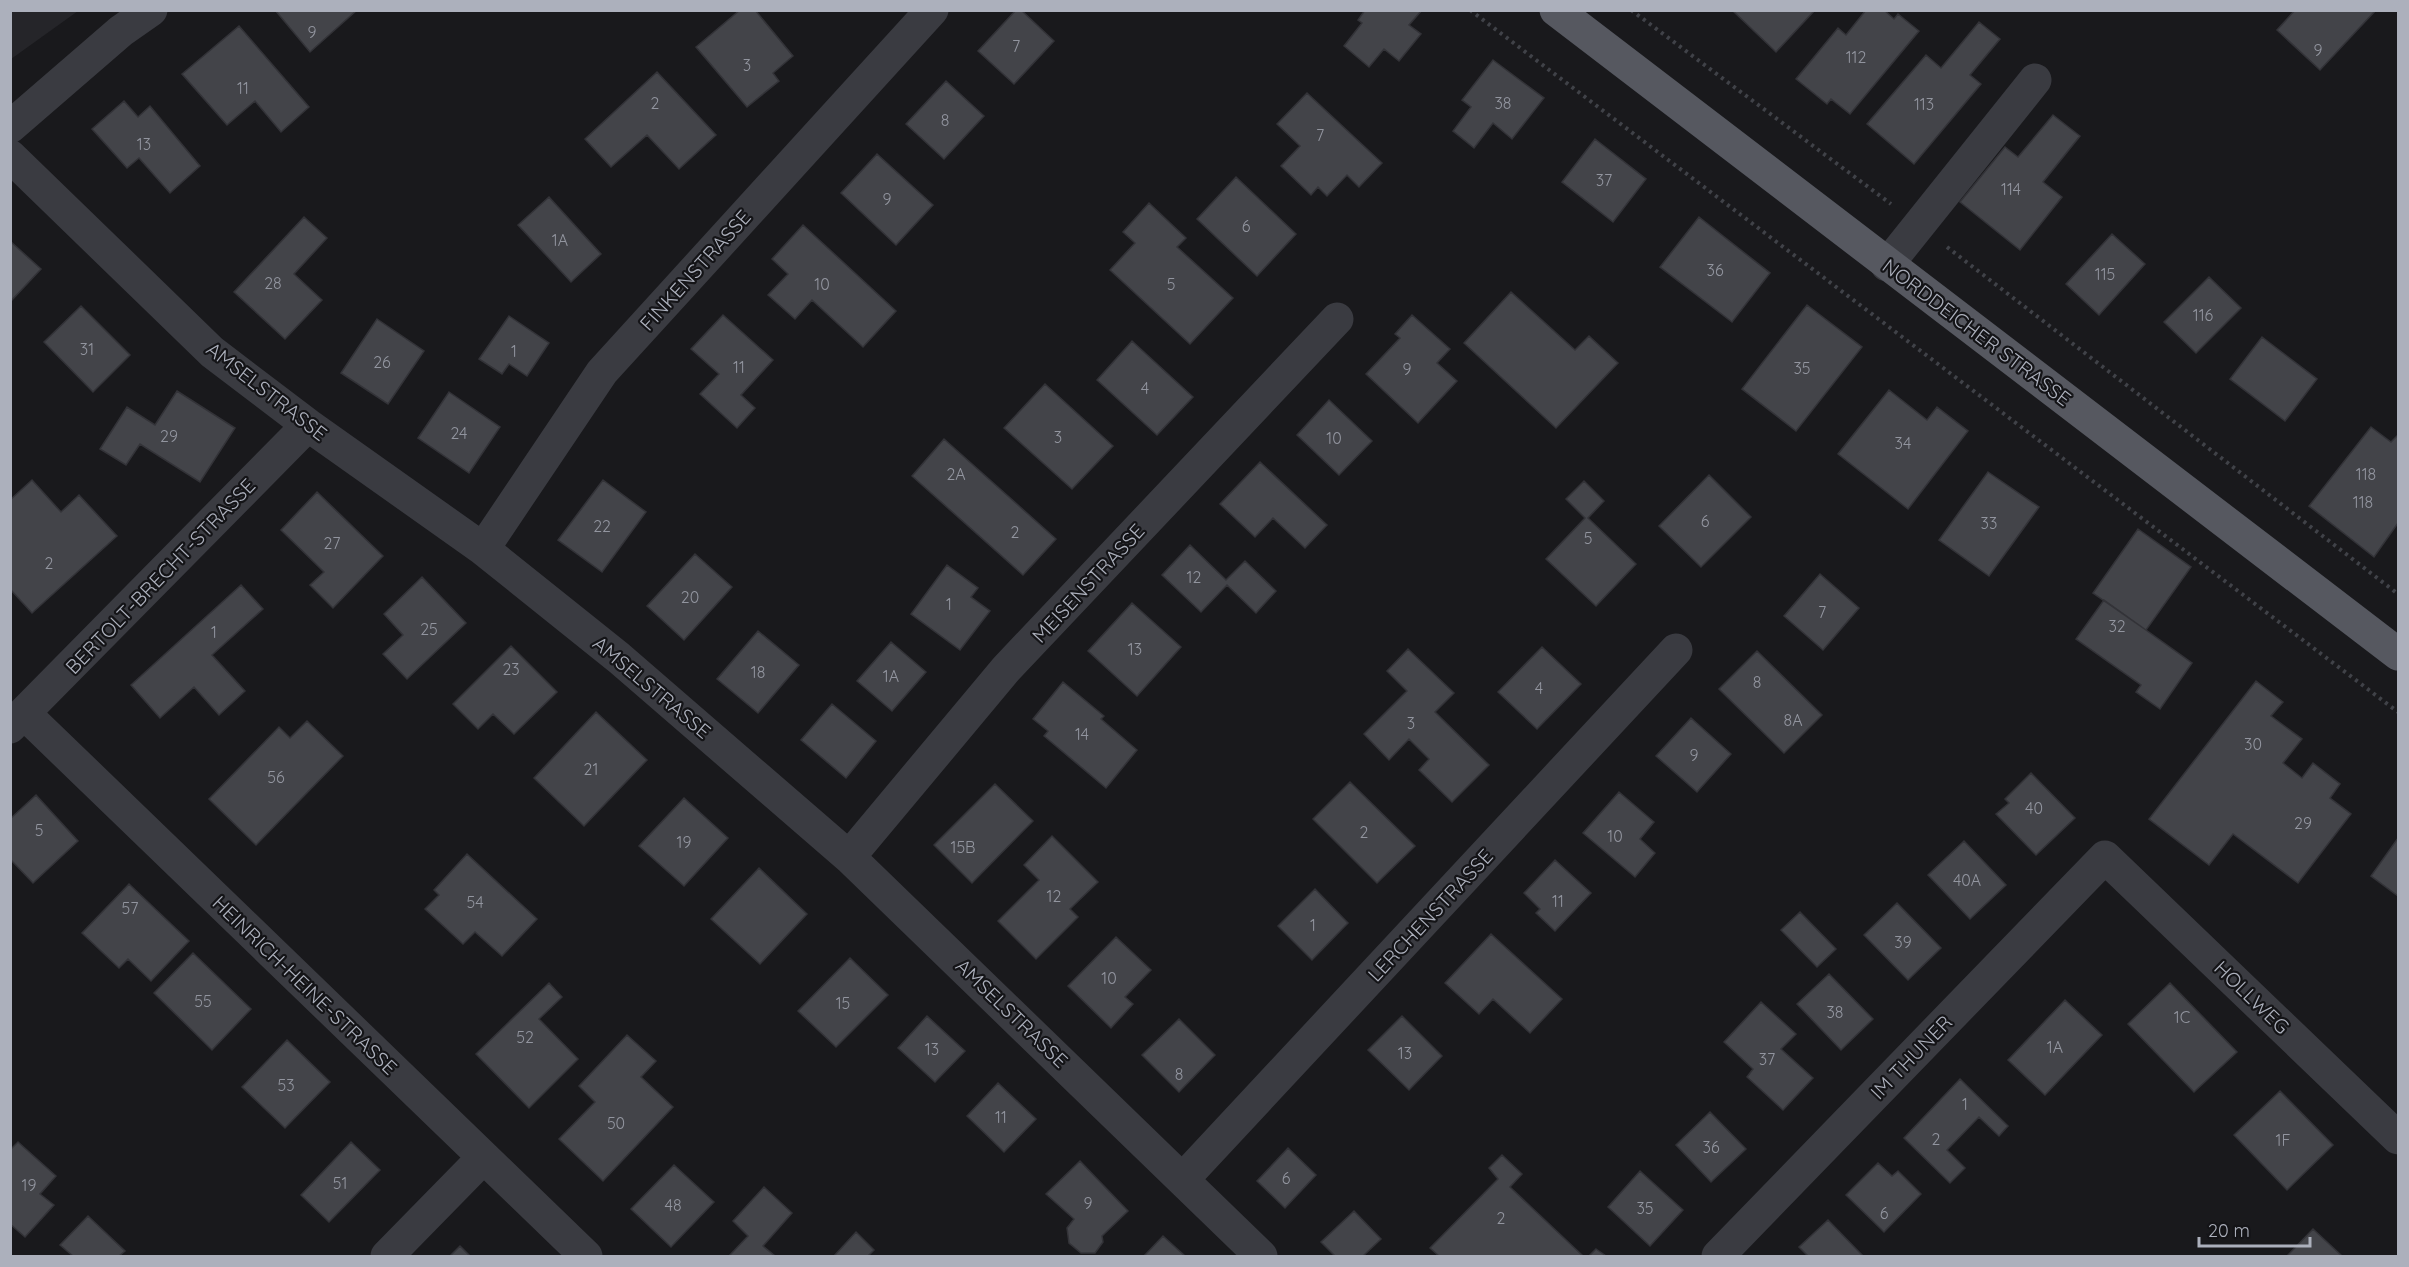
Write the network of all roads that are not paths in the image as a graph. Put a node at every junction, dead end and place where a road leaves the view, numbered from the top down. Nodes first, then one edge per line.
1 (151, 10) edge
2 (932, 10) edge
3 (1556, 10) edge
4 (113, 21) edge
5 (2035, 80) dead end
6 (10, 127) edge
7 (10, 156) edge
8 (1887, 265) junction
9 (1337, 319) dead end
10 (308, 424) junction
11 (483, 549) junction
12 (1677, 650) dead end
13 (2398, 654) edge
14 (18, 720) edge
15 (849, 857) junction
16 (2105, 857) joint
17 (2398, 1138) edge
18 (483, 1158) junction
19 (1183, 1179) junction
20 (387, 1257) edge
21 (586, 1257) edge
22 (1261, 1257) edge
23 (1718, 1257) edge

1 - 4 street
2 - 11 street, FINKENSTRASSE
3 - 8 main road, NORDDEICHER STRASSE
4 - 6 street
5 - 8 street
7 - 10 street, AMSELSTRASSE
8 - 13 main road, NORDDEICHER STRASSE
9 - 15 street, MEISENSTRASSE
10 - 11 street, AMSELSTRASSE
10 - 14 street, BERTOLT-BRECHT-STRASSE
11 - 15 street, AMSELSTRASSE
12 - 19 street, LERCHENSTRASSE
14 - 18 street, HEINRICH-HEINE-STRASSE
15 - 19 street, AMSELSTRASSE
16 - 17 street, HOLLWEG
16 - 23 street, IM THUNER
18 - 20 street
18 - 21 street, HEINRICH-HEINE-STRASSE
19 - 22 street, AMSELSTRASSE

